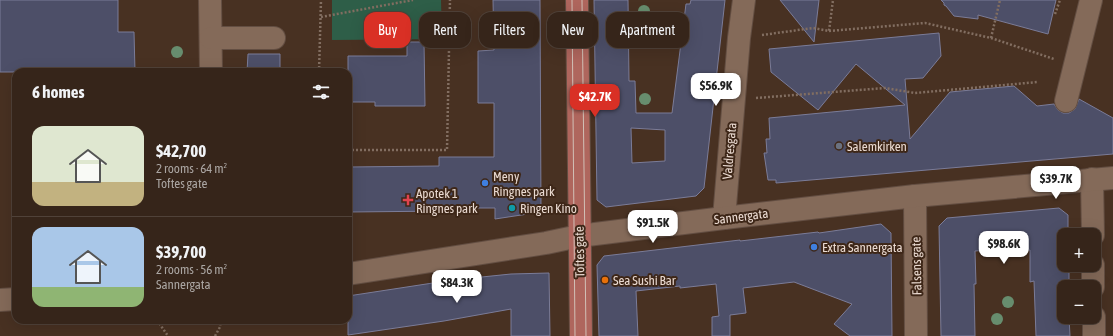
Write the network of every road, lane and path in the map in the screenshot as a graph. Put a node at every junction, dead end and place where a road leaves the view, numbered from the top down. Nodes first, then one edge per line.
1 (210, 0) edge
2 (321, 0) edge
3 (413, 0) edge
4 (450, 0) edge
5 (577, 0) edge
6 (744, 0) edge
7 (833, 0) edge
8 (1000, 0) edge
9 (1060, 0) edge
10 (1091, 0) edge
11 (1055, 14) dead end
12 (321, 17) junction
13 (829, 32) junction
14 (211, 38) junction
15 (274, 38) dead end
16 (739, 38) junction
17 (991, 38) junction
18 (1075, 66) junction
19 (211, 68) edge
20 (319, 68) edge
21 (1038, 82) dead end
22 (750, 98) dead end
23 (1066, 101) dead end
24 (352, 150) edge
25 (1102, 178) edge
26 (915, 196) junction
27 (724, 218) junction
28 (1094, 228) edge
29 (579, 236) junction
30 (352, 273) edge
31 (12, 299) edge
32 (0, 300) edge
33 (160, 324) edge
34 (220, 324) edge
35 (1094, 324) edge
36 (168, 336) edge
37 (215, 336) edge
38 (581, 336) edge
39 (916, 336) edge
40 (1094, 336) edge

1 - 14 street
2 - 12 path
3 - 12 path
4 - 24 path
5 - 29 main road, Toftes gate
6 - 16 street, Valdresgata
7 - 13 path
8 - 17 path
9 - 11 path
10 - 18 street
12 - 20 path
13 - 16 path
13 - 17 path
14 - 15 street
14 - 19 street
16 - 27 street, Valdresgata
17 - 18 path
18 - 23 street
21 - 22 path
25 - 26 street, Sannergata
25 - 28 street
26 - 27 street, Sannergata
26 - 39 street, Falsens gate
27 - 29 street, Sannergata
29 - 30 street, Sannergata
29 - 38 main road, Toftes gate
31 - 32 street
33 - 36 path
34 - 37 path
35 - 40 street

